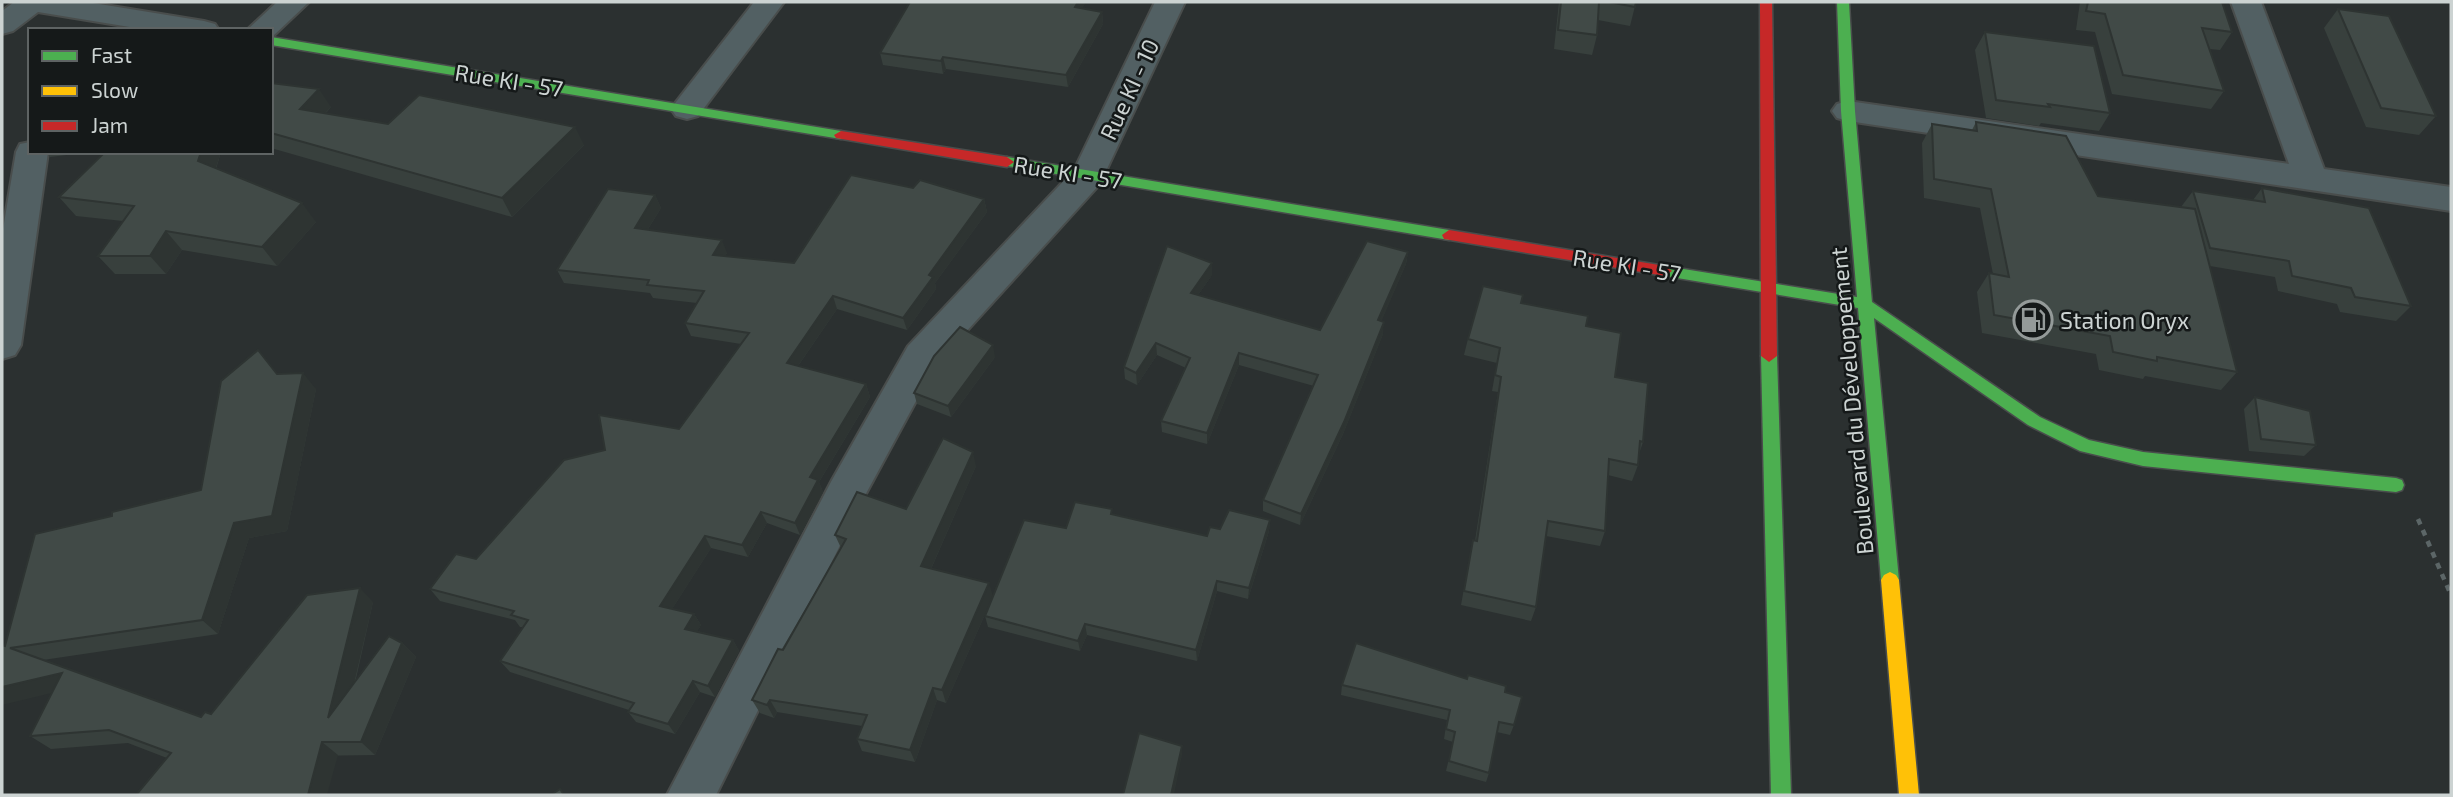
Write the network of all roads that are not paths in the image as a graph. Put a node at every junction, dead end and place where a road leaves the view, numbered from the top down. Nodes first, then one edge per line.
1 (33, 2) edge
2 (40, 2) edge
3 (294, 2) edge
4 (769, 2) edge
5 (1170, 2) edge
6 (1766, 2) edge
7 (1843, 2) edge
8 (2246, 2) edge
9 (2, 25) edge
10 (39, 28) edge
11 (192, 28) edge
12 (264, 28) edge
13 (273, 41) edge
14 (687, 110) junction
15 (1848, 111) junction
16 (32, 154) edge
17 (1088, 176) junction
18 (2311, 178) junction
19 (2451, 199) edge
20 (1767, 288) junction
21 (1865, 304) junction
22 (2, 345) edge
23 (2396, 485) road end
24 (691, 795) edge
25 (1781, 795) edge
26 (1909, 795) edge

1 - 2 street
1 - 9 street
2 - 10 street
2 - 11 street
3 - 12 street
4 - 14 street
5 - 17 street, Rue KI - 10
6 - 20 main road
7 - 15 main road, Boulevard du Développement
8 - 18 street
13 - 14 main road, Rue KI - 57
14 - 17 main road, Rue KI - 57
15 - 18 street
15 - 21 main road, Boulevard du Développement
16 - 22 street
17 - 20 main road, Rue KI - 57
17 - 24 street, Rue KI - 10
18 - 19 street
20 - 21 main road, Rue KI - 57
20 - 25 main road
21 - 23 main road
21 - 26 main road, Boulevard du Développement

